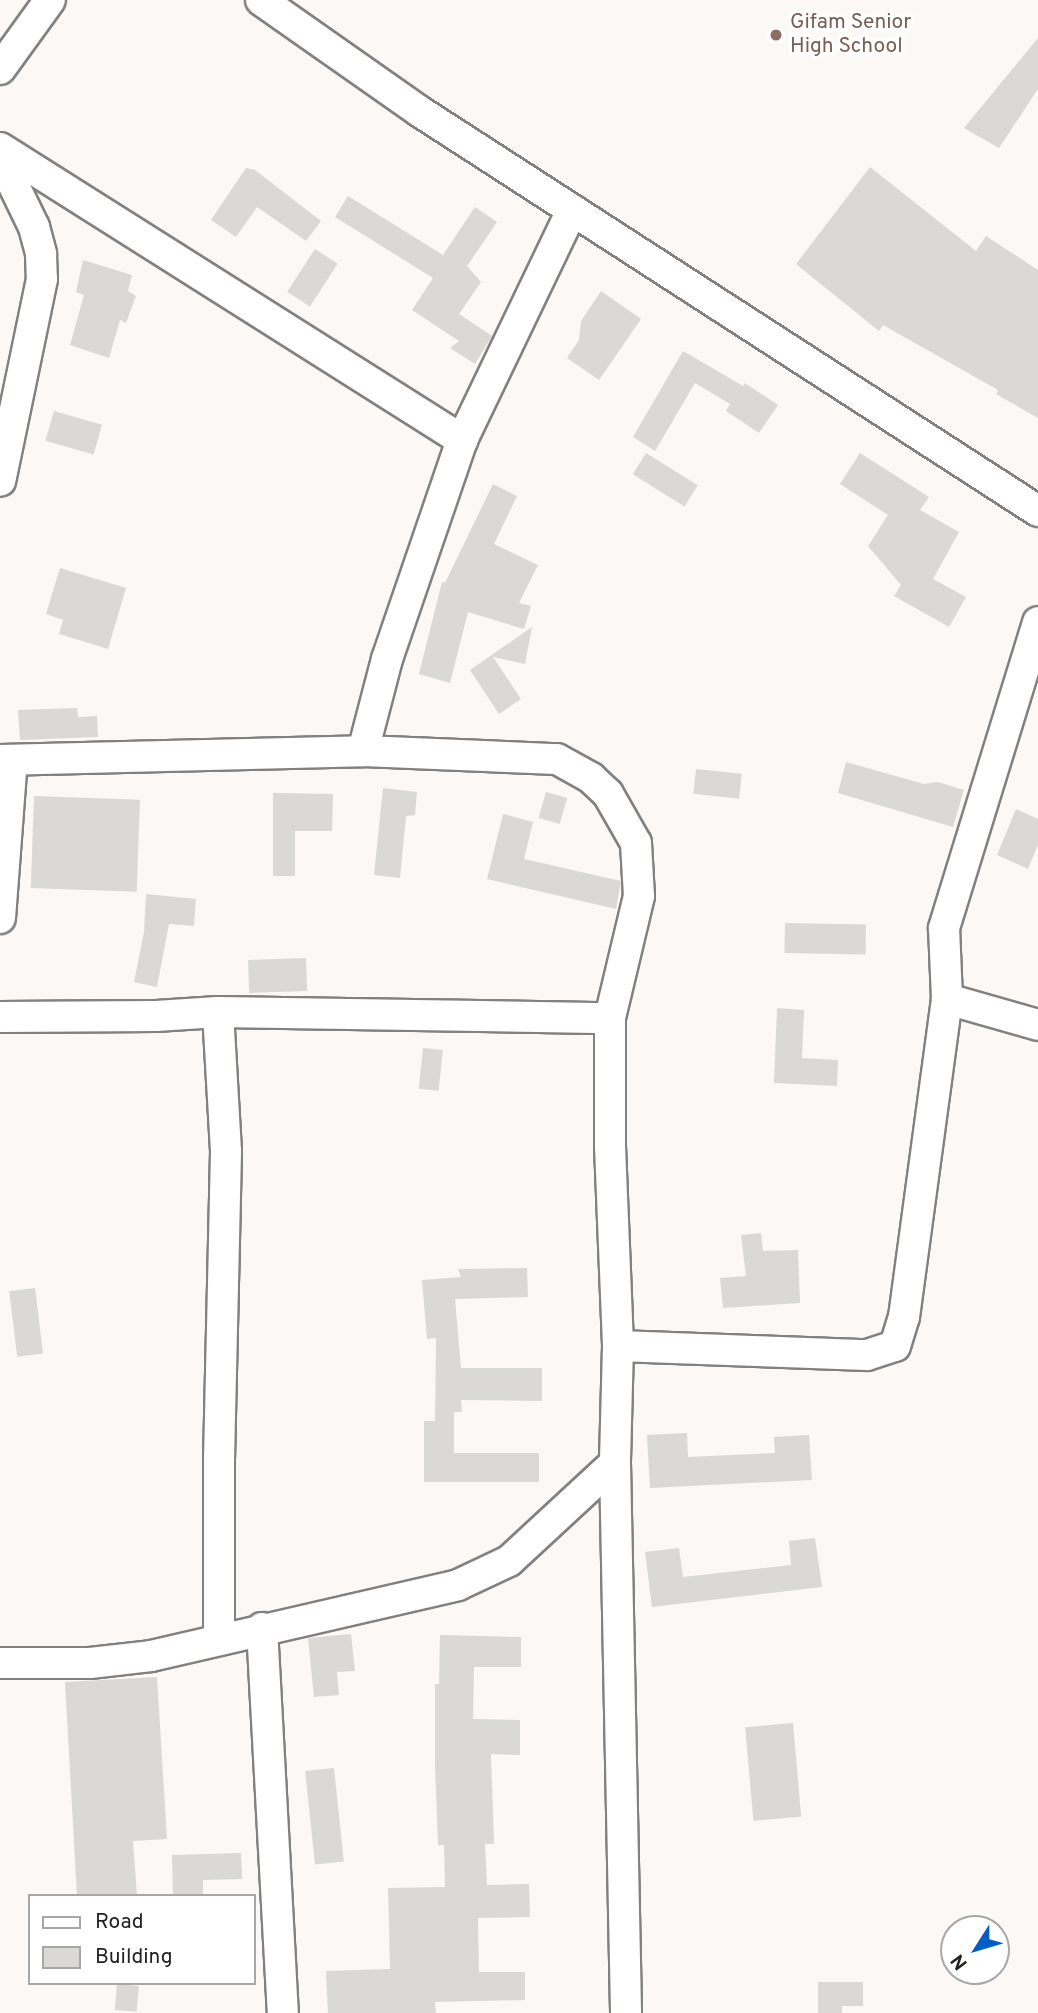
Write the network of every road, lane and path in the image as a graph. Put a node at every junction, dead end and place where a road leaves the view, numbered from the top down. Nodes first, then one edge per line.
1 (50, 0) edge
2 (261, 0) edge
3 (0, 69) edge
4 (0, 148) edge
5 (0, 157) edge
6 (572, 210) junction
7 (462, 440) junction
8 (0, 481) edge
9 (1038, 511) edge
10 (1038, 622) edge
11 (363, 751) junction
12 (6, 760) edge
13 (0, 918) edge
14 (947, 999) junction
15 (218, 1012) junction
16 (0, 1017) edge
17 (610, 1018) junction
18 (1038, 1025) edge
19 (618, 1346) junction
20 (615, 1463) junction
21 (262, 1629) junction
22 (219, 1639) junction
23 (0, 1663) edge
24 (283, 2013) edge
25 (626, 2013) edge

1 - 3 street
2 - 6 street
4 - 7 street
5 - 8 street
6 - 7 street
6 - 9 street
7 - 11 street
10 - 14 street
11 - 12 street
11 - 17 street
12 - 13 street
14 - 18 street
14 - 19 street
15 - 16 street
15 - 17 street
15 - 22 street
17 - 19 street
19 - 20 street
20 - 21 street
20 - 25 street
21 - 22 street
21 - 24 street
22 - 23 street

